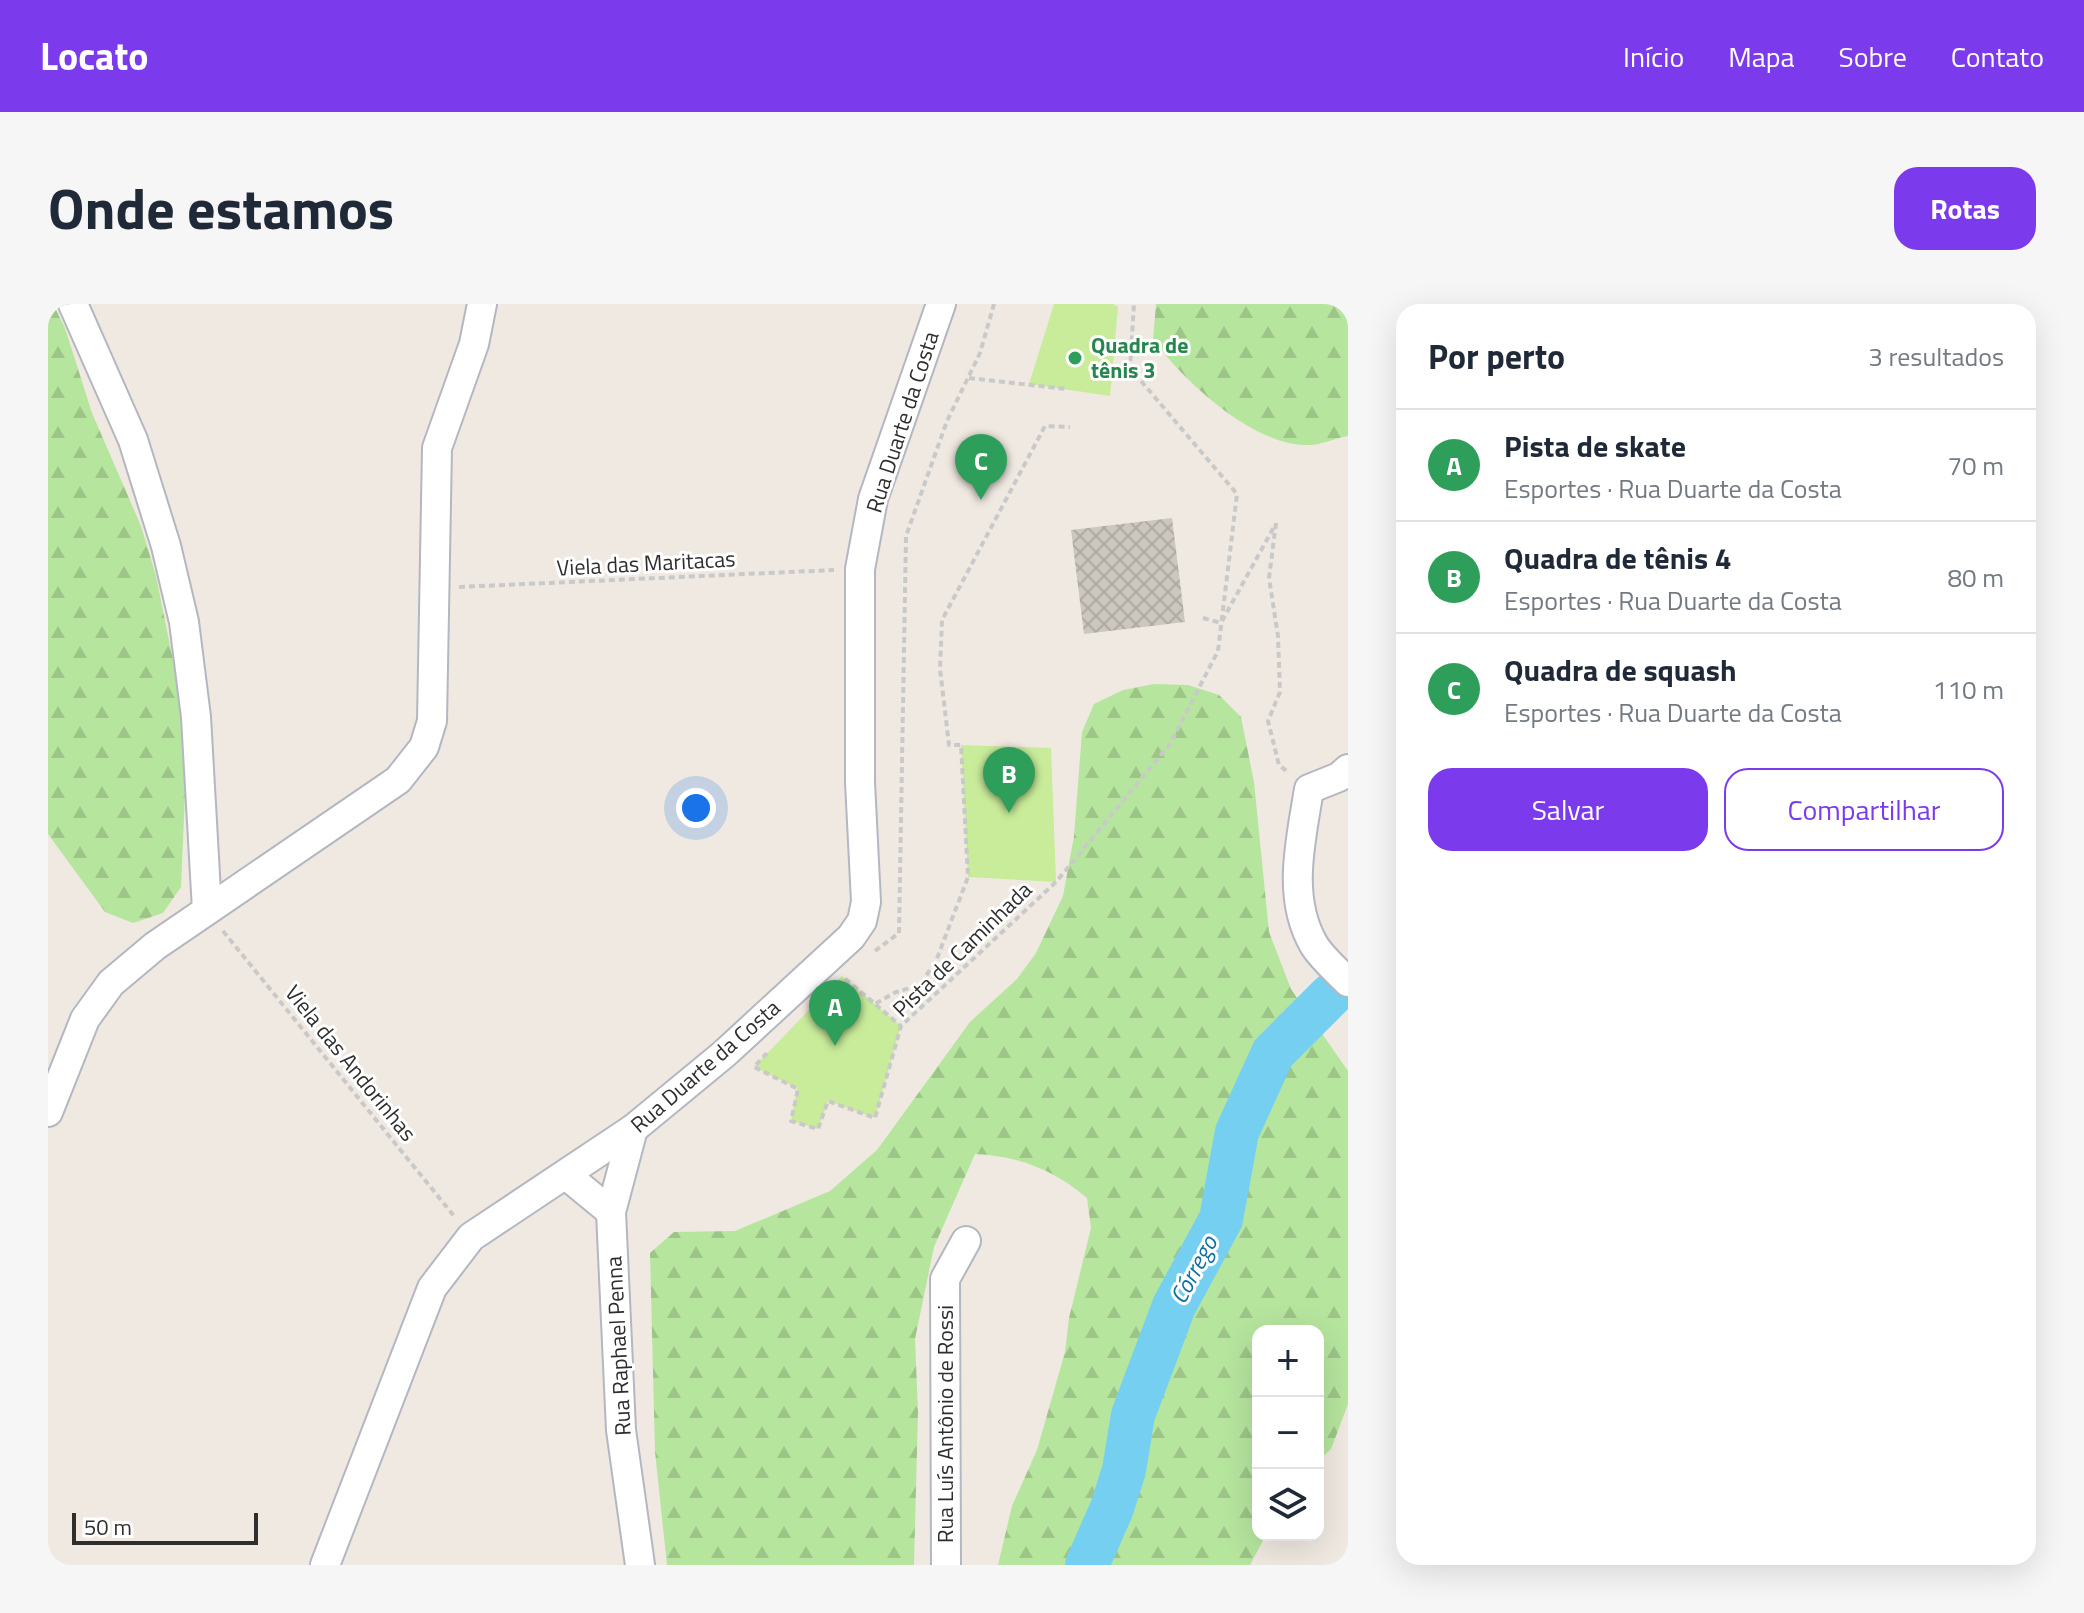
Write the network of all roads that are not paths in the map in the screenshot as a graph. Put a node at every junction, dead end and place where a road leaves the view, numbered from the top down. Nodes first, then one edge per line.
1 (73, 304) edge
2 (482, 304) edge
3 (941, 304) edge
4 (1345, 776) edge
5 (207, 910) junction
6 (1348, 982) edge
7 (48, 1112) edge
8 (633, 1129) junction
9 (566, 1175) junction
10 (611, 1212) junction
11 (966, 1241) dead end
12 (325, 1565) edge
13 (640, 1565) edge
14 (946, 1565) edge

1 - 5 street
2 - 5 street
3 - 8 street, Rua Duarte da Costa
4 - 6 street
5 - 7 street
8 - 9 street, Rua Duarte da Costa
8 - 10 street, Rua Raphael Penna
9 - 10 street
9 - 12 street, Rua Duarte da Costa
10 - 13 street, Rua Raphael Penna
11 - 14 street, Rua Luís Antônio de Rossi

